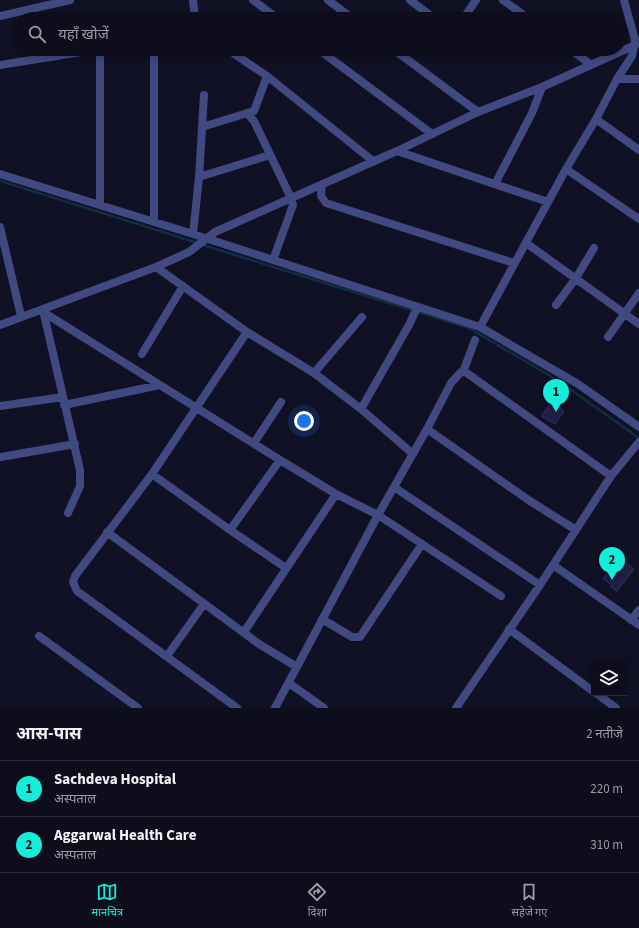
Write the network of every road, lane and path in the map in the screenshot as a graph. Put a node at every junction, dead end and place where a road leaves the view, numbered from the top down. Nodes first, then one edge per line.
1 (70, 0) edge
2 (193, 0) edge
3 (253, 0) edge
4 (328, 0) edge
5 (410, 0) edge
6 (476, 0) edge
7 (503, 0) edge
8 (624, 0) edge
9 (50, 2) edge
10 (14, 12) edge
11 (194, 12) edge
12 (269, 12) edge
13 (344, 12) edge
14 (426, 12) edge
15 (468, 12) edge
16 (519, 12) edge
17 (627, 12) edge
18 (627, 12) edge
19 (12, 13) edge
20 (0, 16) edge
21 (635, 45) junction
22 (627, 48) edge
23 (53, 56) edge
24 (100, 56) edge
25 (154, 56) edge
26 (237, 56) edge
27 (327, 56) edge
28 (402, 56) edge
29 (579, 56) edge
30 (609, 56) edge
31 (0, 64) edge
32 (590, 64) junction
33 (267, 76) junction
34 (617, 78) junction
35 (639, 79) edge
36 (542, 87) junction
37 (204, 95) dead end
38 (478, 112) junction
39 (247, 113) junction
40 (596, 119) junction
41 (202, 127) junction
42 (432, 134) junction
43 (639, 150) edge
44 (397, 151) junction
45 (270, 156) junction
46 (373, 161) junction
47 (566, 169) junction
48 (0, 174) edge
49 (199, 177) junction
50 (322, 184) junction
51 (495, 184) junction
52 (291, 198) junction
53 (548, 202) junction
54 (100, 205) junction
55 (639, 219) edge
56 (154, 222) junction
57 (0, 227) edge
58 (193, 234) junction
59 (205, 241) junction
60 (526, 243) junction
61 (594, 248) dead end
62 (273, 260) junction
63 (514, 263) junction
64 (156, 267) junction
65 (576, 278) junction
66 (183, 286) junction
67 (639, 293) edge
68 (556, 304) dead end
69 (417, 309) junction
70 (43, 311) junction
71 (625, 314) junction
72 (21, 316) junction
73 (362, 317) dead end
74 (639, 324) edge
75 (0, 325) edge
76 (480, 327) junction
77 (247, 332) junction
78 (608, 337) dead end
79 (475, 340) dead end
80 (142, 354) dead end
81 (463, 372) junction
82 (314, 373) junction
83 (160, 385) junction
84 (63, 401) junction
85 (281, 402) dead end
86 (0, 406) edge
87 (197, 408) junction
88 (361, 409) junction
89 (639, 427) edge
90 (427, 429) junction
91 (254, 443) junction
92 (638, 443) edge
93 (75, 444) junction
94 (414, 454) junction
95 (1, 457) dead end
96 (280, 460) junction
97 (152, 474) junction
98 (611, 476) junction
99 (394, 487) junction
100 (336, 494) junction
101 (68, 513) dead end
102 (378, 515) junction
103 (230, 530) junction
104 (576, 530) junction
105 (107, 532) junction
106 (422, 544) junction
107 (553, 565) junction
108 (286, 568) junction
109 (540, 585) junction
110 (502, 596) dead end
111 (204, 604) junction
112 (639, 610) edge
113 (322, 619) junction
114 (631, 620) junction
115 (639, 625) edge
116 (509, 629) junction
117 (244, 632) junction
118 (39, 636) dead end
119 (167, 656) junction
120 (297, 667) junction
121 (289, 683) junction
122 (591, 689) edge
123 (600, 696) edge
124 (138, 708) edge
125 (237, 708) edge
126 (275, 708) edge
127 (324, 708) edge
128 (457, 708) edge
129 (616, 708) edge

1 - 9 street
2 - 11 street
3 - 12 street
4 - 13 street
5 - 14 street
6 - 15 street
7 - 16 street
8 - 17 street
9 - 10 street
18 - 21 street
19 - 20 street
21 - 22 street
21 - 34 street
23 - 31 street
24 - 54 street
25 - 56 street
26 - 33 street
27 - 42 street
28 - 38 street
29 - 32 street
30 - 32 street
32 - 36 street
33 - 39 street
33 - 46 street
34 - 35 street
34 - 40 street
36 - 38 street
36 - 51 street
37 - 41 street
38 - 42 street
39 - 41 street
39 - 45 street
40 - 43 street
40 - 47 street
41 - 49 street
42 - 44 street
44 - 46 street
44 - 51 street
45 - 49 street
45 - 52 street
46 - 50 street
47 - 53 street
47 - 55 street
48 - 54 street
49 - 58 street
50 - 52 street
50 - 63 street
51 - 53 street
52 - 59 street
52 - 62 street
53 - 60 street
54 - 56 street
56 - 58 street
57 - 72 street
58 - 59 street
59 - 62 street
59 - 64 street
60 - 63 street
60 - 65 street
61 - 65 street
62 - 69 street
63 - 76 street
64 - 66 street
64 - 70 street
65 - 68 street
65 - 71 street
66 - 77 street
66 - 80 street
67 - 71 street
69 - 76 street
69 - 88 street
70 - 72 street
70 - 83 street
70 - 84 street
71 - 74 street
71 - 78 street
72 - 75 street
73 - 82 street
76 - 89 street
77 - 82 street
77 - 87 street
79 - 81 street
81 - 90 street
81 - 98 street
82 - 88 street
83 - 84 street
83 - 87 street
84 - 86 street
84 - 93 street
85 - 91 street
87 - 91 street
87 - 97 street
88 - 94 street
90 - 94 street
90 - 104 street
91 - 96 street
92 - 98 street
93 - 95 street
93 - 101 street
94 - 99 street
96 - 100 street
96 - 103 street
97 - 103 street
97 - 105 street
98 - 104 street
99 - 102 street
99 - 109 street
100 - 102 street
100 - 108 street
102 - 106 street
102 - 113 street
103 - 108 street
104 - 107 street
105 - 111 street
105 - 119 street
106 - 110 street
106 - 113 street
107 - 109 street
107 - 114 street
108 - 117 street
109 - 116 street
111 - 117 street
111 - 119 street
112 - 114 street
113 - 120 street
114 - 115 street
116 - 122 street
116 - 128 street
117 - 120 street
118 - 124 street
119 - 125 street
120 - 121 street
121 - 126 street
121 - 127 street
123 - 129 street

